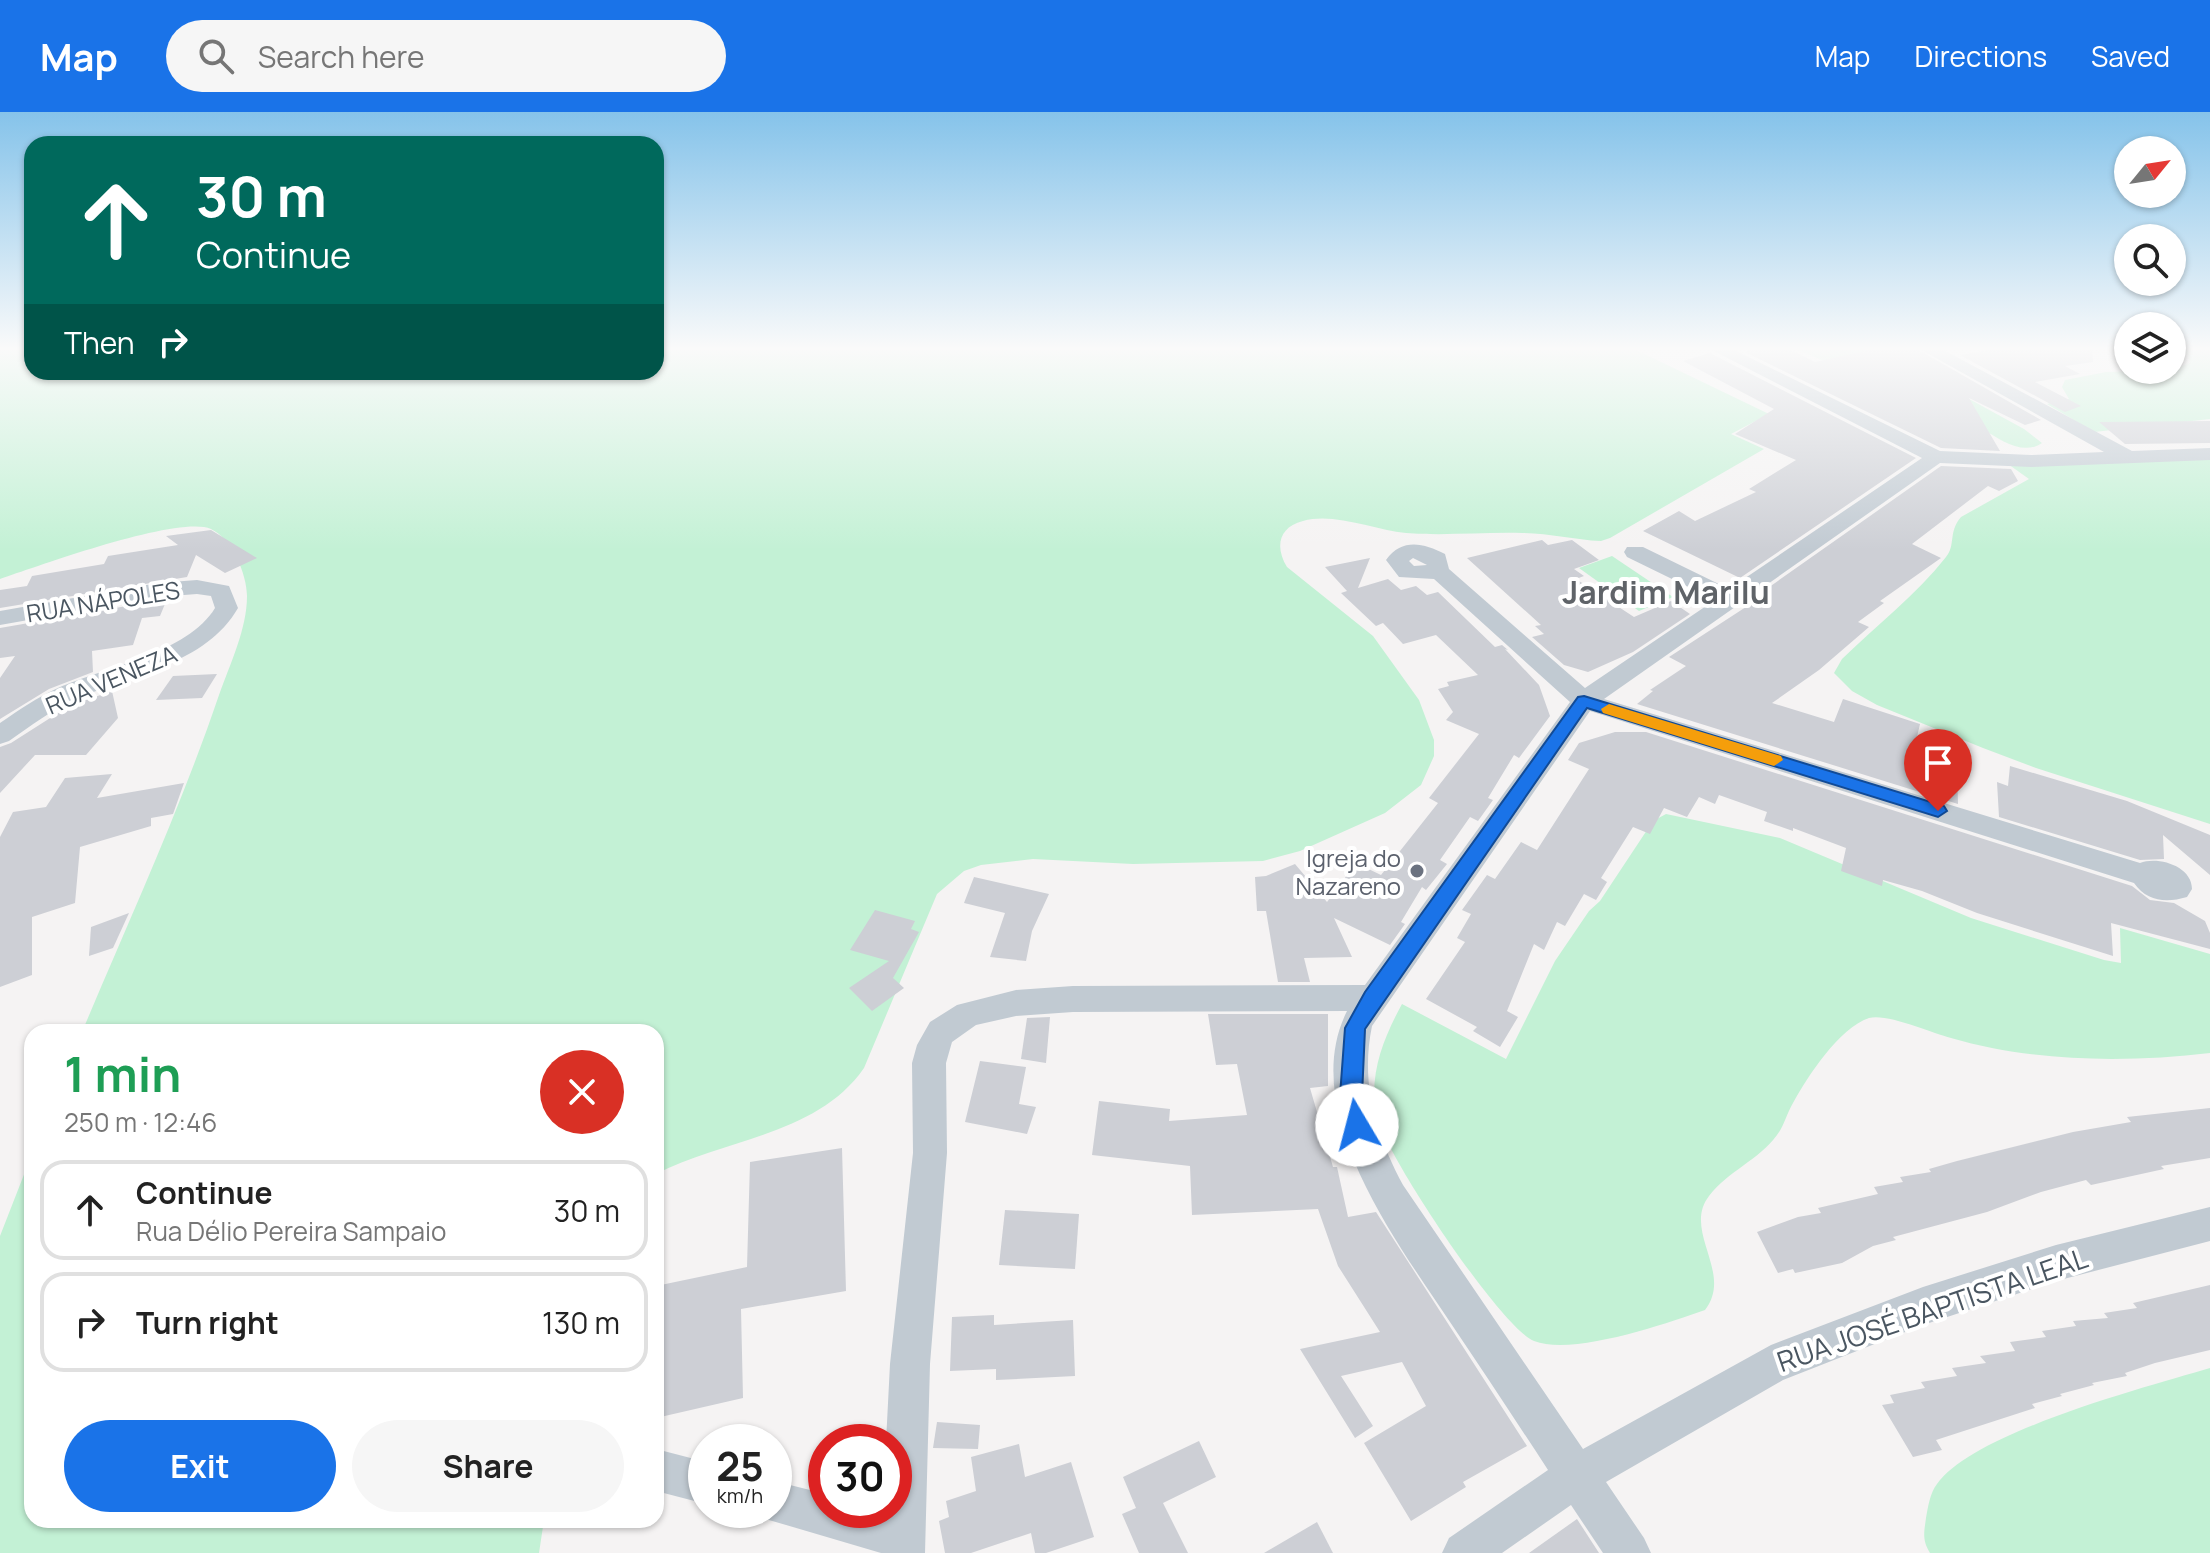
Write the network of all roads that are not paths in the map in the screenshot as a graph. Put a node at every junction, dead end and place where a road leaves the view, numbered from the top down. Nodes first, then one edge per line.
1 (1852, 415) edge
2 (2051, 415) edge
3 (2210, 454) edge
4 (1936, 457) junction
5 (2128, 457) junction
6 (1635, 552) dead end
7 (1437, 570) dead end
8 (1729, 598) junction
9 (0, 618) edge
10 (220, 621) joint
11 (1584, 701) junction
12 (0, 735) edge
13 (2144, 875) dead end
14 (1373, 998) junction
15 (2210, 1224) edge
16 (664, 1472) edge
17 (1575, 1477) junction
18 (688, 1478) edge
19 (792, 1508) edge
20 (902, 1545) edge
21 (1464, 1553) edge
22 (1629, 1553) edge

1 - 4 street
2 - 5 street
3 - 5 street
4 - 5 street
4 - 8 street
6 - 8 street
7 - 11 street
8 - 11 street
9 - 10 street, RUA NÁPOLES
10 - 12 street, RUA VENEZA
11 - 13 street
11 - 14 street
14 - 17 street
14 - 20 street
15 - 17 street, RUA JOSÉ BAPTISTA LEAL
16 - 18 street
17 - 21 street, RUA JOSÉ BAPTISTA LEAL
17 - 22 street
19 - 20 street

